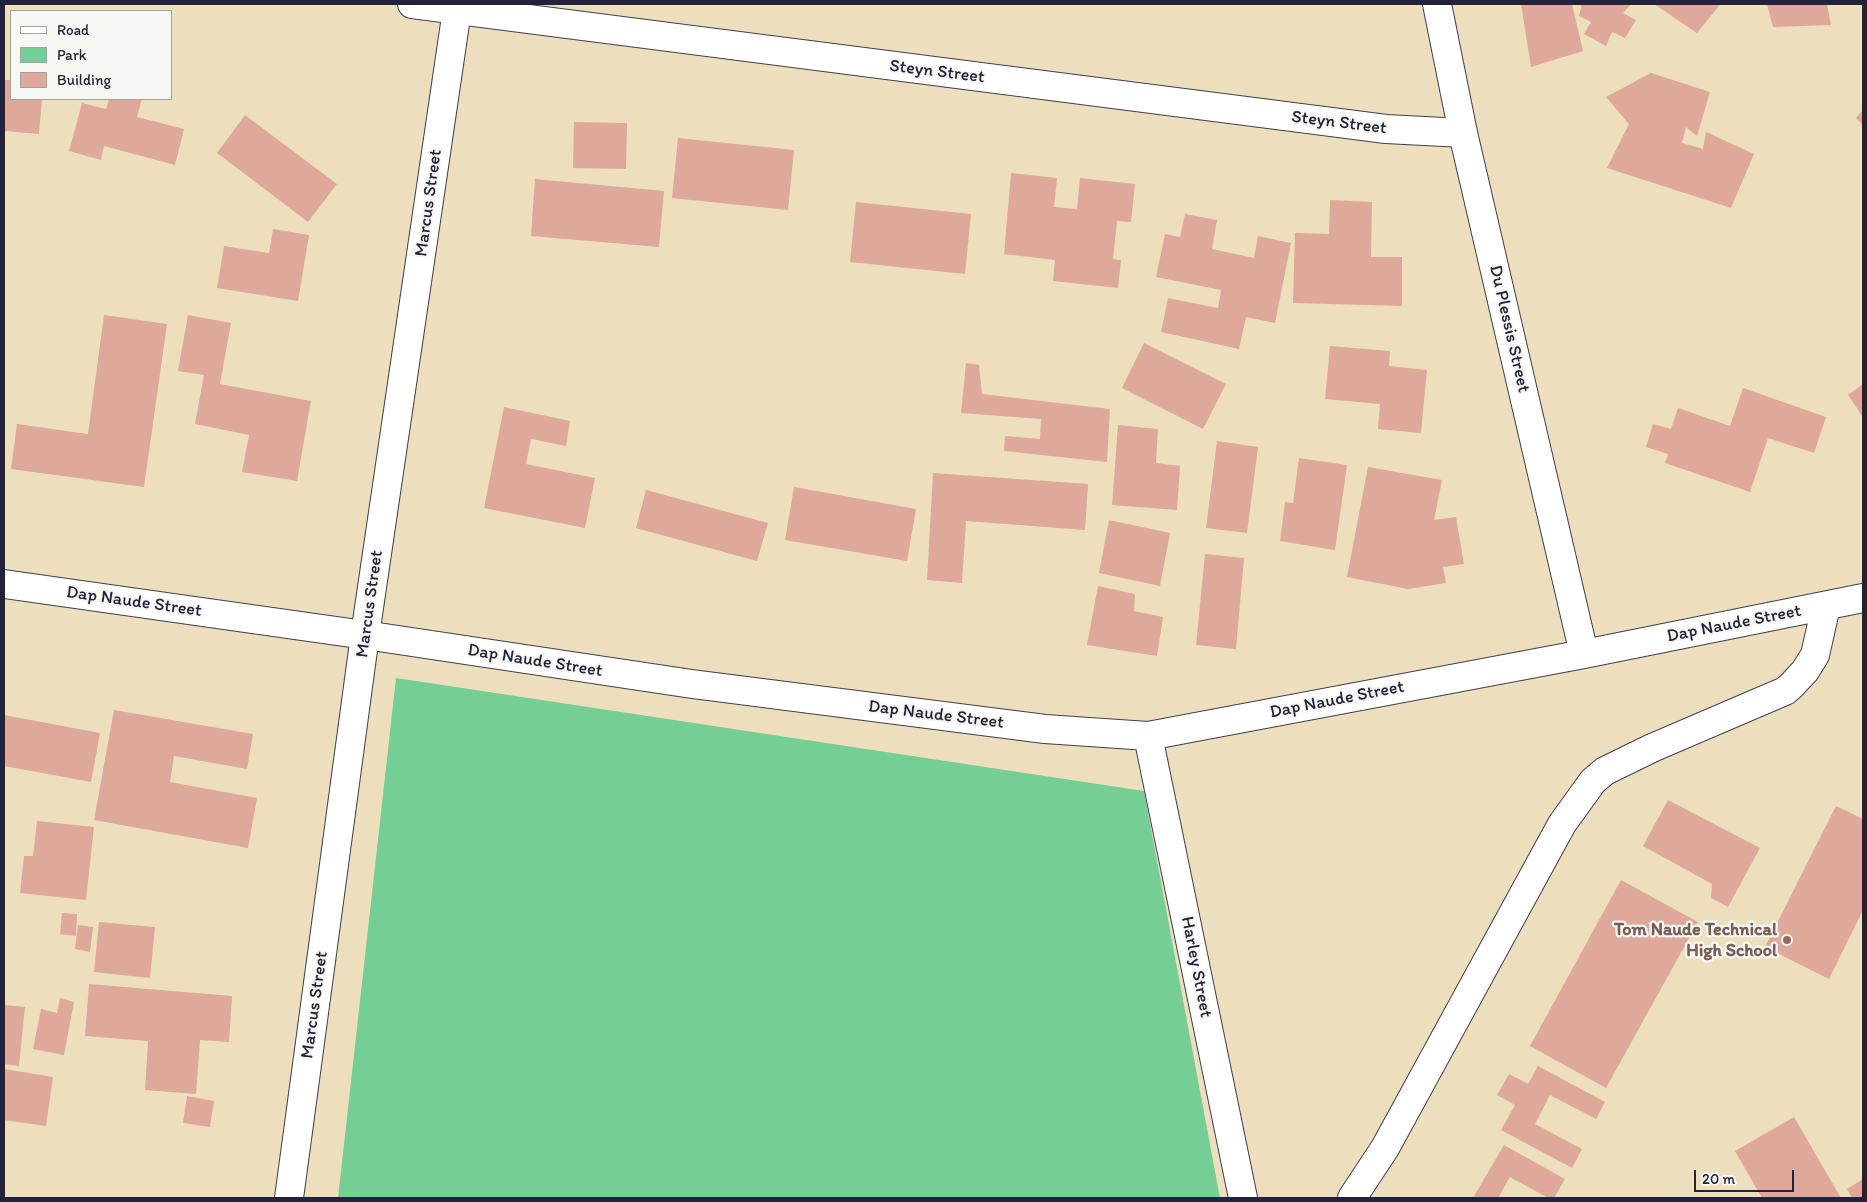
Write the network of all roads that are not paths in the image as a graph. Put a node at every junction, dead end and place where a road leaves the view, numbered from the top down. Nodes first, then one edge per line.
1 (412, 4) edge
2 (1437, 4) edge
3 (457, 10) junction
4 (1463, 133) junction
5 (4, 584) edge
6 (1863, 598) edge
7 (1826, 606) junction
8 (365, 635) junction
9 (1584, 654) junction
10 (1148, 736) junction
11 (289, 1198) edge
12 (1243, 1198) edge
13 (1352, 1198) edge

1 - 3 street, Steyn Street
2 - 4 street, Du Plessis Street
3 - 4 street, Steyn Street
3 - 8 street, Marcus Street
4 - 9 street, Du Plessis Street
5 - 8 street, Dap Naude Street
6 - 7 street, Dap Naude Street
7 - 9 street, Dap Naude Street
7 - 13 street
8 - 10 street, Dap Naude Street
8 - 11 street, Marcus Street
9 - 10 street, Dap Naude Street
10 - 12 street, Harley Street

